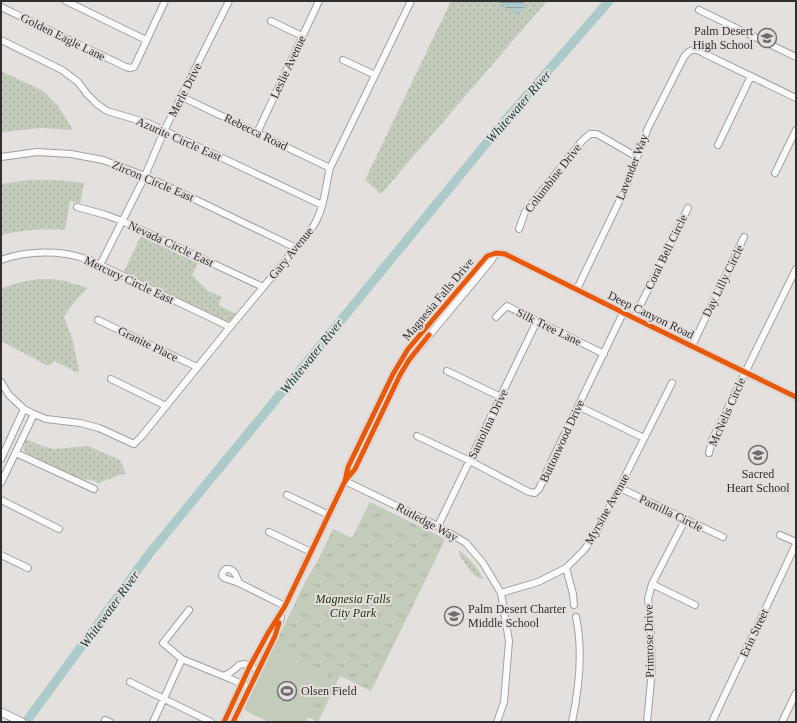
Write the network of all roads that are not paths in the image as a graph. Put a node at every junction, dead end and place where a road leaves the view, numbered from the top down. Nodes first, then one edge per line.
1 (66, 1) edge
2 (165, 1) edge
3 (229, 1) edge
4 (319, 1) edge
5 (411, 1) edge
6 (1, 7) edge
7 (699, 10) dead end
8 (271, 21) dead end
9 (302, 36) junction
10 (1, 40) edge
11 (146, 40) junction
12 (796, 57) edge
13 (343, 60) dead end
14 (375, 75) junction
15 (751, 76) junction
16 (182, 97) junction
17 (796, 98) edge
18 (796, 130) edge
19 (164, 131) junction
20 (257, 133) junction
21 (718, 145) dead end
22 (1, 157) edge
23 (637, 157) junction
24 (330, 168) junction
25 (775, 173) dead end
26 (145, 176) junction
27 (322, 205) junction
28 (77, 206) dead end
29 (688, 208) dead end
30 (122, 221) junction
31 (519, 229) dead end
32 (744, 237) dead end
33 (296, 248) junction
34 (496, 253) joint
35 (1, 259) edge
36 (100, 265) junction
37 (796, 269) edge
38 (263, 288) junction
39 (577, 289) junction
40 (623, 313) junction
41 (496, 317) dead end
42 (634, 318) junction
43 (98, 320) dead end
44 (538, 321) junction
45 (230, 327) junction
46 (692, 346) junction
47 (604, 354) junction
48 (197, 367) junction
49 (448, 371) dead end
50 (745, 372) junction
51 (111, 379) dead end
52 (1, 382) edge
53 (672, 382) dead end
54 (501, 397) junction
55 (796, 397) edge
56 (166, 406) junction
57 (578, 406) junction
58 (24, 409) junction
59 (34, 414) junction
60 (417, 436) dead end
61 (644, 438) junction
62 (16, 452) junction
63 (709, 453) dead end
64 (1, 459) edge
65 (470, 461) junction
66 (345, 481) junction
67 (1, 483) edge
68 (94, 488) dead end
69 (620, 488) junction
70 (286, 495) dead end
71 (1, 500) edge
72 (329, 515) junction
73 (686, 520) junction
74 (438, 526) junction
75 (59, 529) dead end
76 (269, 532) dead end
77 (780, 536) dead end
78 (723, 538) dead end
79 (796, 543) edge
80 (311, 552) junction
81 (1, 555) edge
82 (28, 568) dead end
83 (566, 568) junction
84 (238, 583) junction
85 (652, 584) junction
86 (501, 593) junction
87 (574, 605) dead end
88 (695, 605) dead end
89 (285, 606) junction
90 (189, 610) dead end
91 (576, 617) dead end
92 (182, 659) junction
93 (250, 666) junction
94 (258, 670) junction
95 (224, 676) junction
96 (130, 682) dead end
97 (242, 684) junction
98 (250, 688) junction
99 (796, 693) edge
100 (164, 698) junction
101 (1, 712) edge
102 (22, 722) edge
103 (153, 722) edge
104 (211, 722) edge
105 (224, 722) edge
106 (233, 722) edge
107 (497, 722) edge
108 (572, 722) edge
109 (647, 722) edge
110 (712, 722) edge
111 (782, 722) edge

1 - 11 street
2 - 11 street
3 - 16 street, Merle Drive
4 - 9 street, Leslie Avenue
5 - 14 street, Gary Avenue
6 - 11 street, Golden Eagle Lane
7 - 12 street
8 - 9 street
9 - 20 street, Leslie Avenue
10 - 19 street, Azurite Circle East
13 - 14 street
14 - 24 street, Gary Avenue
15 - 17 street
15 - 21 street
15 - 23 street, Lavender Way
16 - 19 street, Merle Drive
16 - 20 street, Rebecca Road
18 - 25 street
19 - 26 street, Merle Drive
19 - 27 street, Azurite Circle East
20 - 24 street, Rebecca Road
22 - 26 street, Zircon Circle East
23 - 31 street, Columbine Drive
23 - 39 street, Lavender Way
24 - 27 street, Gary Avenue
26 - 30 street, Merle Drive
26 - 33 street, Zircon Circle East
27 - 33 street, Gary Avenue
28 - 30 street, Nevada Circle East
29 - 42 street, Coral Bell Circle
30 - 36 street, Merle Drive
30 - 38 street, Nevada Circle East
32 - 46 street, Day Lilly Circle
33 - 38 street, Gary Avenue
34 - 39 street, Deep Canyon Road
34 - 66 street, Magnesia Falls Drive
35 - 36 street, Mercury Circle East
36 - 45 street, Mercury Circle East
37 - 50 street, McNelis Circle
38 - 45 street, Gary Avenue
39 - 40 street, Deep Canyon Road
40 - 42 street, Deep Canyon Road
40 - 47 street, Buttonwood Drive
41 - 44 street, Silk Tree Lane
42 - 46 street, Deep Canyon Road
43 - 48 street, Granite Place
44 - 47 street, Silk Tree Lane
44 - 54 street, Santolina Drive
45 - 48 street, Gary Avenue
46 - 50 street, Deep Canyon Road
47 - 57 street, Buttonwood Drive
48 - 56 street, Gary Avenue
49 - 54 street
50 - 55 street, Deep Canyon Road
50 - 63 street, McNelis Circle
51 - 56 street
52 - 58 street
53 - 61 street, Myrsine Avenue
54 - 65 street, Santolina Drive
56 - 59 street, Gary Avenue
57 - 61 street
57 - 65 street, Buttonwood Drive
58 - 59 street
58 - 64 street
59 - 62 street
60 - 65 street, Buttonwood Drive
61 - 69 street, Myrsine Avenue
62 - 67 street
62 - 68 street
65 - 74 street, Santolina Drive
66 - 72 street, Magnesia Falls Drive
66 - 74 street, Rutledge Way
69 - 73 street, Pamilla Circle
69 - 83 street, Myrsine Avenue
70 - 72 street
71 - 75 street
72 - 80 street, Magnesia Falls Drive
73 - 78 street, Pamilla Circle
73 - 85 street, Primrose Drive
74 - 86 street, Rutledge Way
76 - 80 street
77 - 79 street
79 - 110 street, Erin Street
80 - 89 street, Magnesia Falls Drive
81 - 82 street
83 - 86 street, Myrsine Avenue
83 - 87 street
84 - 84 street
84 - 89 street
85 - 88 street
85 - 109 street, Primrose Drive
86 - 107 street, Rutledge Way
89 - 93 street, Magnesia Falls Drive
89 - 94 street, Magnesia Falls Drive
90 - 92 street
91 - 108 street
92 - 95 street
92 - 100 street
93 - 94 street
93 - 95 street
93 - 97 street, Magnesia Falls Drive
94 - 98 street, Magnesia Falls Drive
95 - 97 street
96 - 100 street
97 - 98 street
97 - 105 street, Magnesia Falls Drive
98 - 106 street, Magnesia Falls Drive
99 - 111 street
100 - 103 street
100 - 104 street
101 - 102 main road

